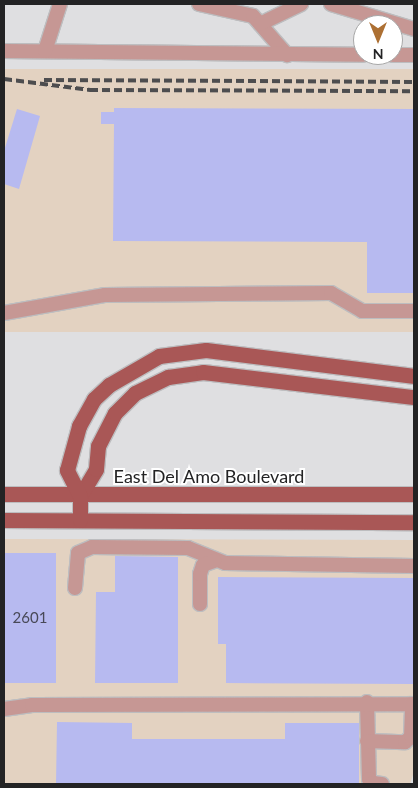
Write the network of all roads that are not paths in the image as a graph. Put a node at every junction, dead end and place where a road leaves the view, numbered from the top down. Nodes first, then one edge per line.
1 (60, 4) edge
2 (199, 4) edge
3 (301, 4) edge
4 (330, 4) edge
5 (260, 24) junction
6 (414, 29) edge
7 (4, 51) edge
8 (45, 51) junction
9 (287, 55) junction
10 (353, 55) edge
11 (414, 311) edge
12 (4, 313) edge
13 (414, 376) edge
14 (414, 397) edge
15 (4, 494) edge
16 (414, 494) edge
17 (80, 496) junction
18 (4, 520) edge
19 (80, 520) junction
20 (411, 522) edge
21 (214, 561) junction
22 (414, 566) edge
23 (75, 588) dead end
24 (200, 604) dead end
25 (367, 702) junction
26 (413, 704) edge
27 (4, 709) edge
28 (367, 741) junction
29 (382, 784) edge

1 - 8 lane
2 - 5 lane
3 - 5 lane
4 - 6 lane
5 - 9 lane
7 - 8 lane
8 - 9 lane
9 - 10 lane
11 - 12 lane
13 - 17 main road
14 - 17 main road
15 - 17 main road, East Del Amo Boulevard
16 - 17 main road, East Del Amo Boulevard
17 - 19 main road
18 - 19 main road
19 - 20 main road
21 - 22 lane
21 - 23 lane
21 - 24 lane
25 - 26 lane
25 - 27 lane
25 - 28 lane
26 - 28 lane
28 - 29 lane

